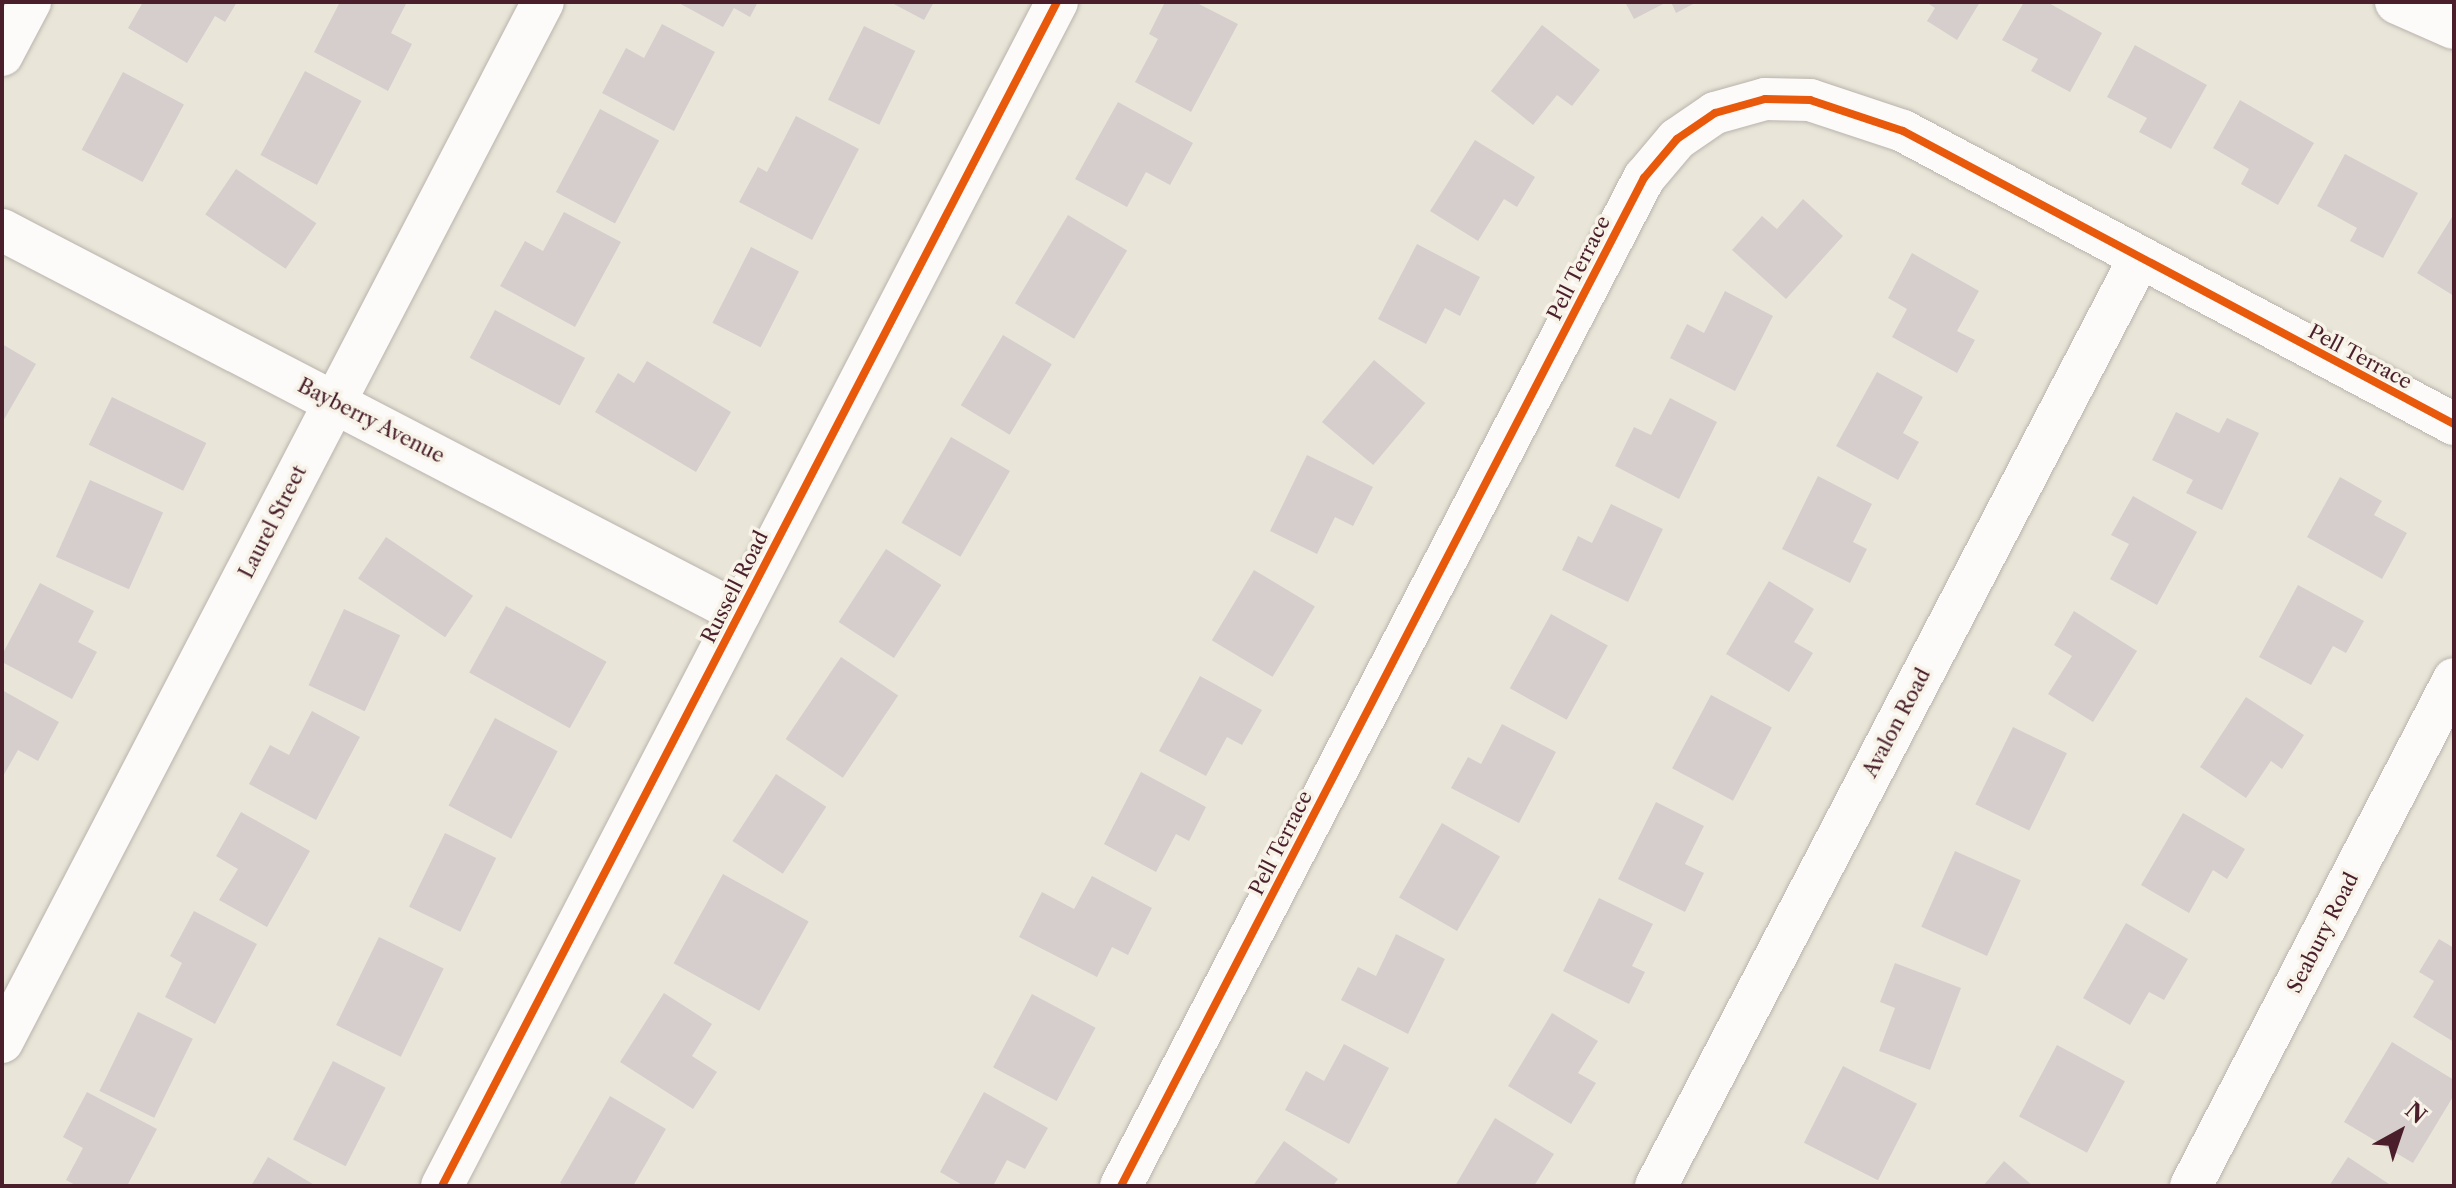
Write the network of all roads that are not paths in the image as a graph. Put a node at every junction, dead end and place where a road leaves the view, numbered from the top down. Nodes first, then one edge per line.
1 (30, 2) edge
2 (543, 2) edge
3 (1057, 2) edge
4 (2397, 2) edge
5 (2454, 27) edge
6 (2, 55) edge
7 (2, 230) edge
8 (2139, 259) junction
9 (335, 403) junction
10 (2454, 424) edge
11 (739, 613) junction
12 (2450, 697) edge
13 (2, 1042) edge
14 (442, 1186) edge
15 (1121, 1186) edge
16 (1656, 1186) edge
17 (2191, 1186) edge

1 - 6 street
2 - 9 street, Laurel Street
3 - 11 street, Russell Road
4 - 5 main road
7 - 9 street, Bayberry Avenue
8 - 10 street, Pell Terrace
8 - 15 street, Pell Terrace
8 - 16 street, Avalon Road
9 - 11 street, Bayberry Avenue
9 - 13 street, Laurel Street
11 - 14 street, Russell Road
12 - 17 street, Seabury Road

